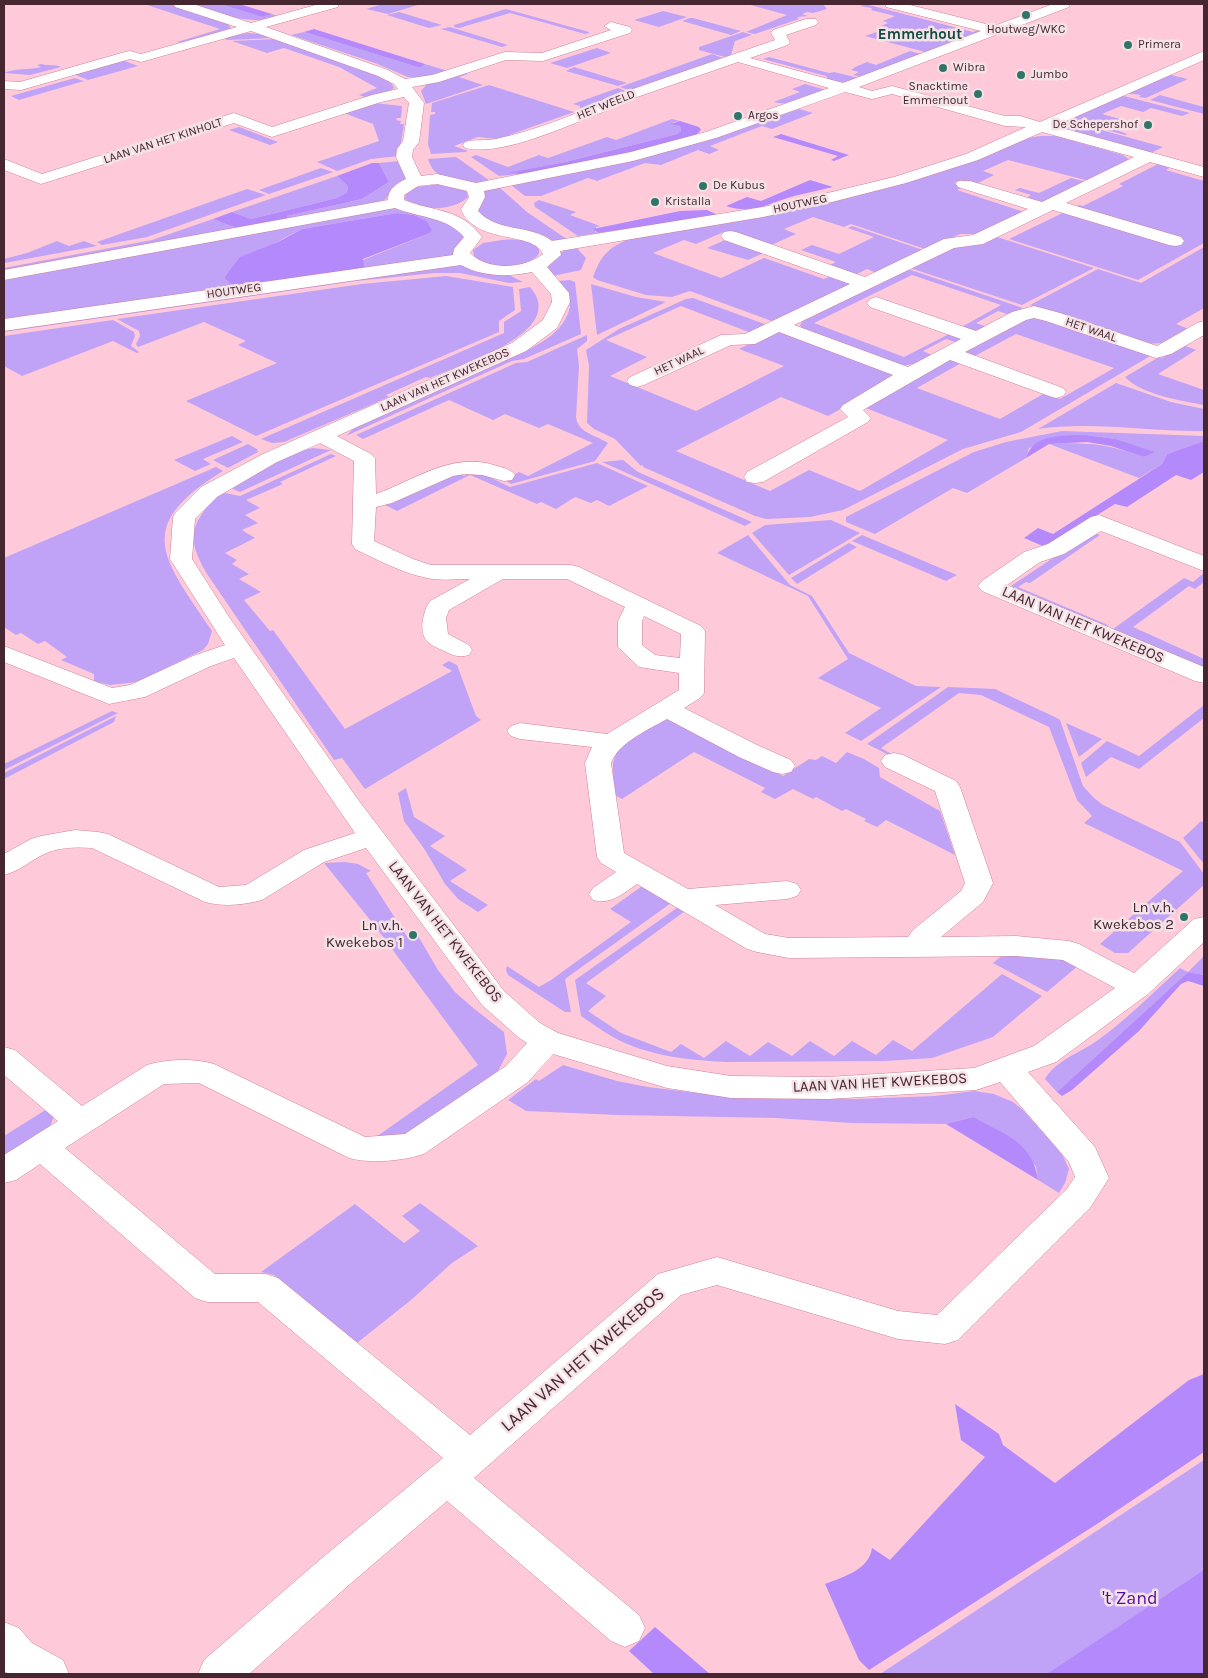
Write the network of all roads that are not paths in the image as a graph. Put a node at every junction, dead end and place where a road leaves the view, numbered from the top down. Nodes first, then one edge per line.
1 (180, 4) edge
2 (333, 4) edge
3 (340, 4) edge
4 (348, 4) edge
5 (891, 4) edge
6 (936, 4) edge
7 (1064, 4) edge
8 (811, 22) dead end
9 (611, 26) dead end
10 (979, 26) junction
11 (251, 27) junction
12 (995, 30) junction
13 (1204, 55) edge
14 (742, 57) junction
15 (4, 85) edge
16 (846, 87) junction
17 (406, 88) junction
18 (872, 95) junction
19 (849, 104) dead end
20 (1041, 127) junction
21 (411, 142) junction
22 (471, 145) dead end
23 (1147, 157) junction
24 (4, 164) edge
25 (1204, 172) edge
26 (437, 179) junction
27 (415, 182) junction
28 (964, 184) dead end
29 (474, 188) junction
30 (396, 203) junction
31 (1047, 206) junction
32 (730, 236) dead end
33 (1174, 241) dead end
34 (550, 246) junction
35 (464, 259) junction
36 (536, 265) junction
37 (514, 270) junction
38 (4, 275) edge
39 (867, 284) junction
40 (876, 303) dead end
41 (556, 307) junction
42 (4, 325) edge
43 (779, 326) junction
44 (1204, 327) edge
45 (977, 338) junction
46 (949, 353) junction
47 (910, 374) junction
48 (637, 381) dead end
49 (1056, 392) dead end
50 (319, 436) junction
51 (504, 476) dead end
52 (754, 477) dead end
53 (365, 503) junction
54 (1204, 564) edge
55 (500, 571) junction
56 (638, 605) junction
57 (239, 648) junction
58 (460, 650) dead end
59 (4, 653) edge
60 (692, 667) junction
61 (1204, 676) edge
62 (667, 709) junction
63 (520, 731) dead end
64 (612, 742) junction
65 (894, 761) dead end
66 (782, 766) dead end
67 (371, 837) junction
68 (4, 866) edge
69 (636, 872) junction
70 (787, 890) dead end
71 (602, 894) dead end
72 (683, 899) junction
73 (1204, 926) edge
74 (921, 946) junction
75 (1137, 987) junction
76 (547, 1041) junction
77 (4, 1058) edge
78 (1007, 1069) junction
79 (81, 1123) junction
80 (42, 1147) junction
81 (4, 1171) edge
82 (458, 1468) junction
83 (625, 1628) dead end
84 (4, 1641) edge
85 (48, 1674) edge
86 (218, 1674) edge

1 - 11 street
2 - 11 street
3 - 4 street
5 - 10 street
6 - 10 street
7 - 12 street
8 - 14 street, HET WEELD
9 - 17 street, LAAN VAN HET KINHOLT
10 - 12 street
11 - 15 street
11 - 17 street
12 - 16 street
13 - 20 street, HOUTWEG
14 - 16 street
14 - 22 street, HET WEELD
16 - 18 street
16 - 29 street
17 - 21 street
17 - 24 street, LAAN VAN HET KINHOLT
18 - 19 street
18 - 20 street
20 - 23 street
20 - 34 street, HOUTWEG
21 - 26 street
21 - 27 street
23 - 25 street
23 - 31 street, HET WAAL
26 - 27 street
26 - 29 street
27 - 30 street
28 - 31 street
29 - 34 street
30 - 35 street
30 - 38 street
31 - 33 street
31 - 39 street, HET WAAL
32 - 39 street
34 - 36 street
35 - 37 street
35 - 42 street, HOUTWEG
36 - 37 street
36 - 41 street
37 - 41 street
39 - 43 street, HET WAAL
40 - 45 street
41 - 50 street, LAAN VAN HET KWEKEBOS
43 - 47 street
43 - 48 street, HET WAAL
44 - 45 street, HET WAAL
45 - 46 street, HET WAAL
46 - 47 street, HET WAAL
46 - 49 street
47 - 52 street, HET WAAL
50 - 53 street
50 - 57 street, LAAN VAN HET KWEKEBOS
51 - 53 street
53 - 55 street
54 - 61 street, LAAN VAN HET KWEKEBOS
55 - 56 street
55 - 58 street
56 - 60 street
56 - 60 street
57 - 59 street
57 - 67 street, LAAN VAN HET KWEKEBOS
60 - 62 street
62 - 64 street
62 - 66 street
63 - 64 street
64 - 69 street
65 - 74 street
67 - 68 street
67 - 76 street, LAAN VAN HET KWEKEBOS
69 - 71 street
69 - 72 street
70 - 72 street
72 - 74 street
73 - 75 street, LAAN VAN HET KWEKEBOS
74 - 75 street
75 - 78 street, LAAN VAN HET KWEKEBOS
76 - 78 street, LAAN VAN HET KWEKEBOS
76 - 79 street
77 - 79 street
78 - 82 street, LAAN VAN HET KWEKEBOS
79 - 80 street
80 - 81 street
80 - 82 street
82 - 83 street
82 - 86 street, LAAN VAN HET KWEKEBOS
84 - 85 street

